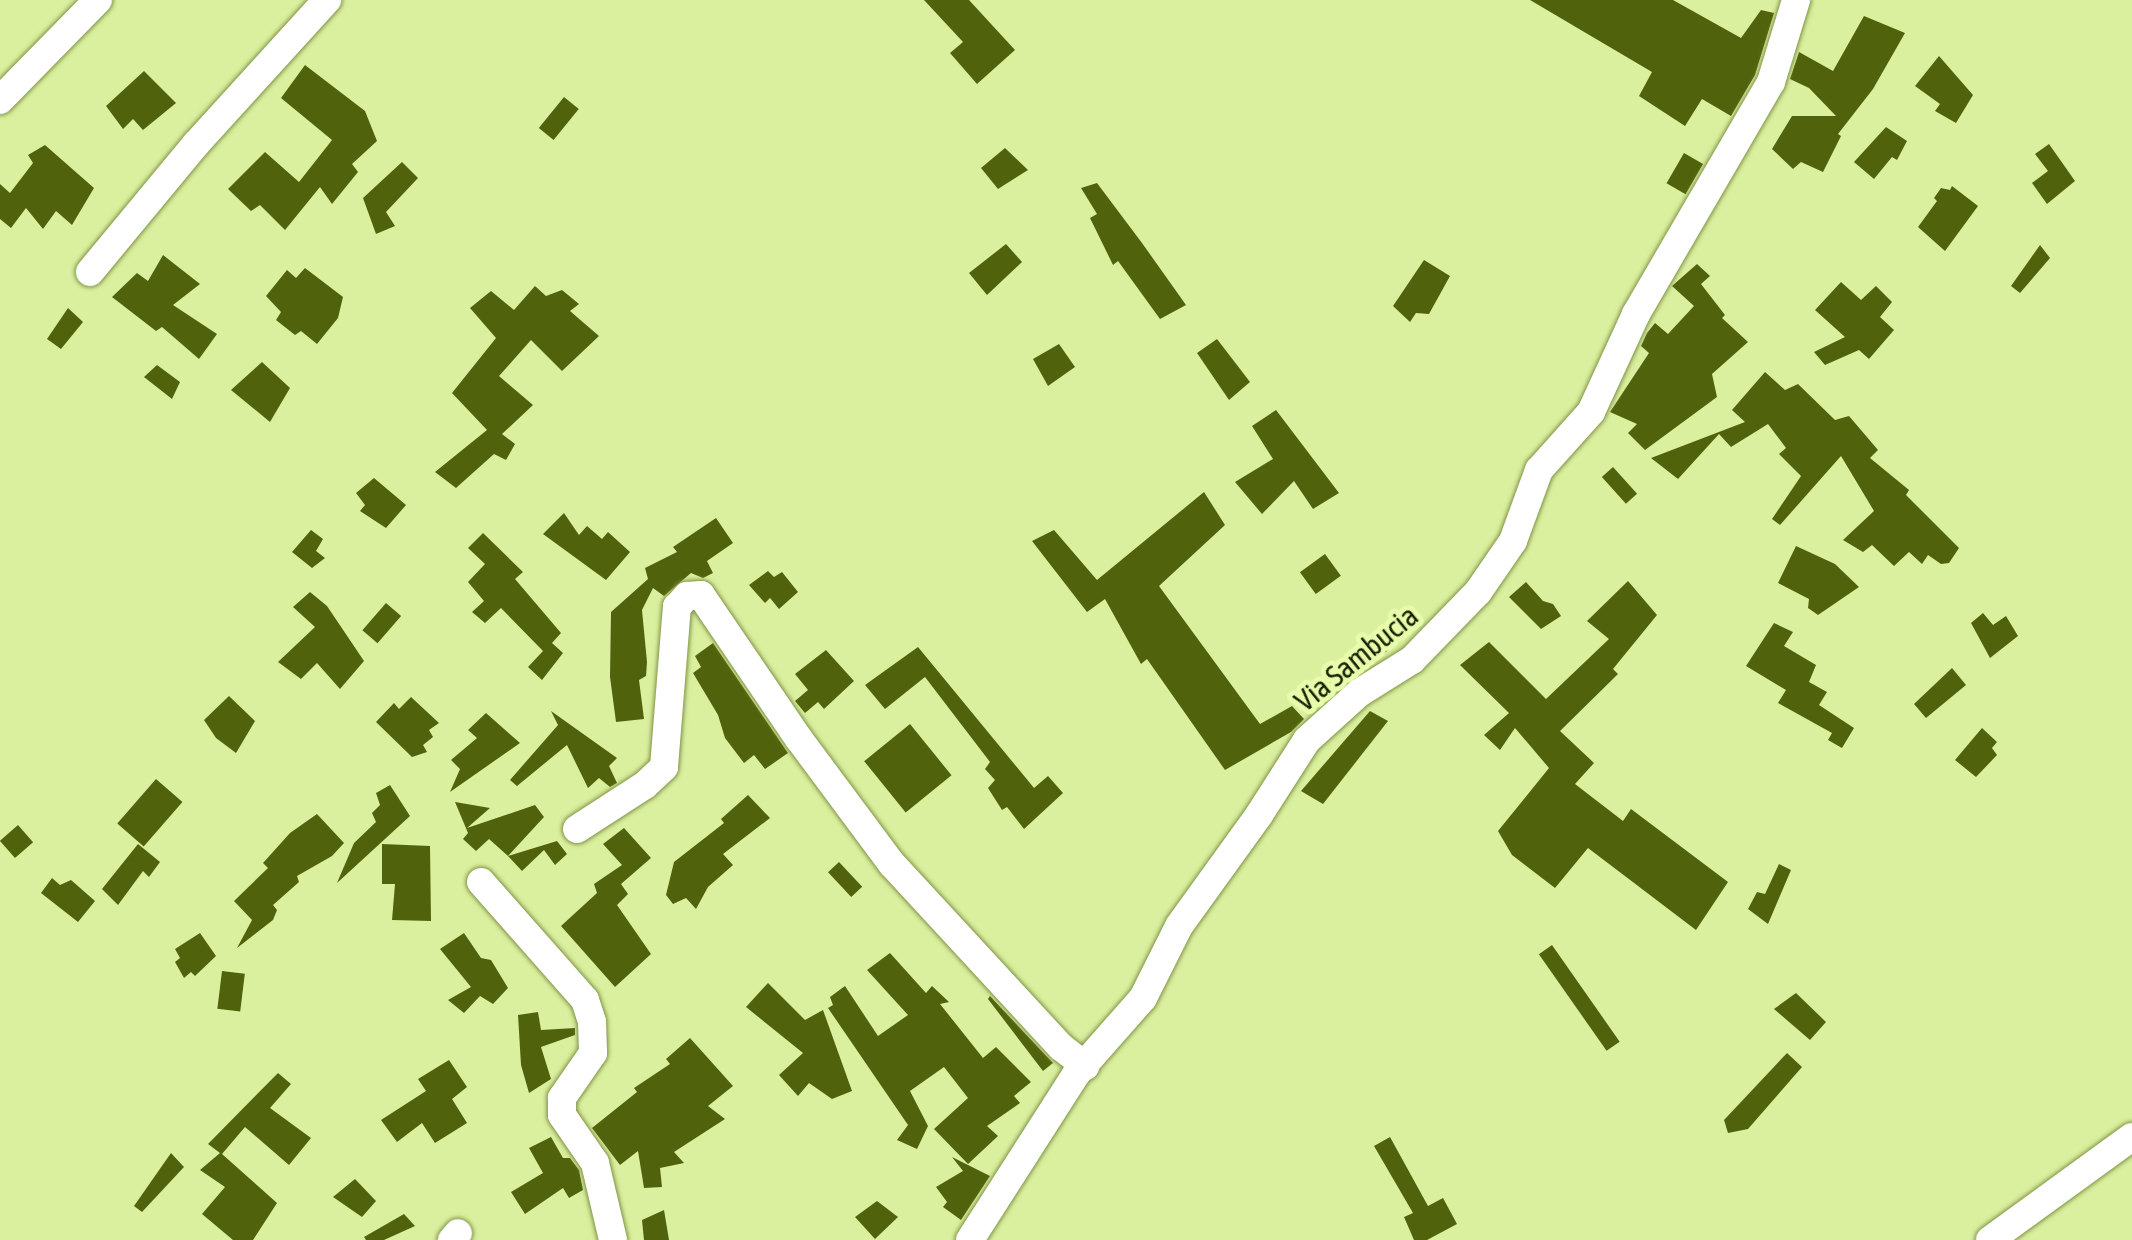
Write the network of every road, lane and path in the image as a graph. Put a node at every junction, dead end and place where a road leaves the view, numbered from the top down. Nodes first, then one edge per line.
1 (98, 0) edge
2 (327, 0) edge
3 (1796, 0) edge
4 (0, 100) edge
5 (90, 272) dead end
6 (577, 829) dead end
7 (481, 882) dead end
8 (1085, 1066) junction
9 (2132, 1137) edge
10 (613, 1240) edge
11 (970, 1240) edge
12 (1990, 1240) edge

1 - 4 street
2 - 5 street
3 - 8 street, Via Sambucia
6 - 8 street
7 - 10 street
8 - 11 street, Via Sambucia
9 - 12 street

